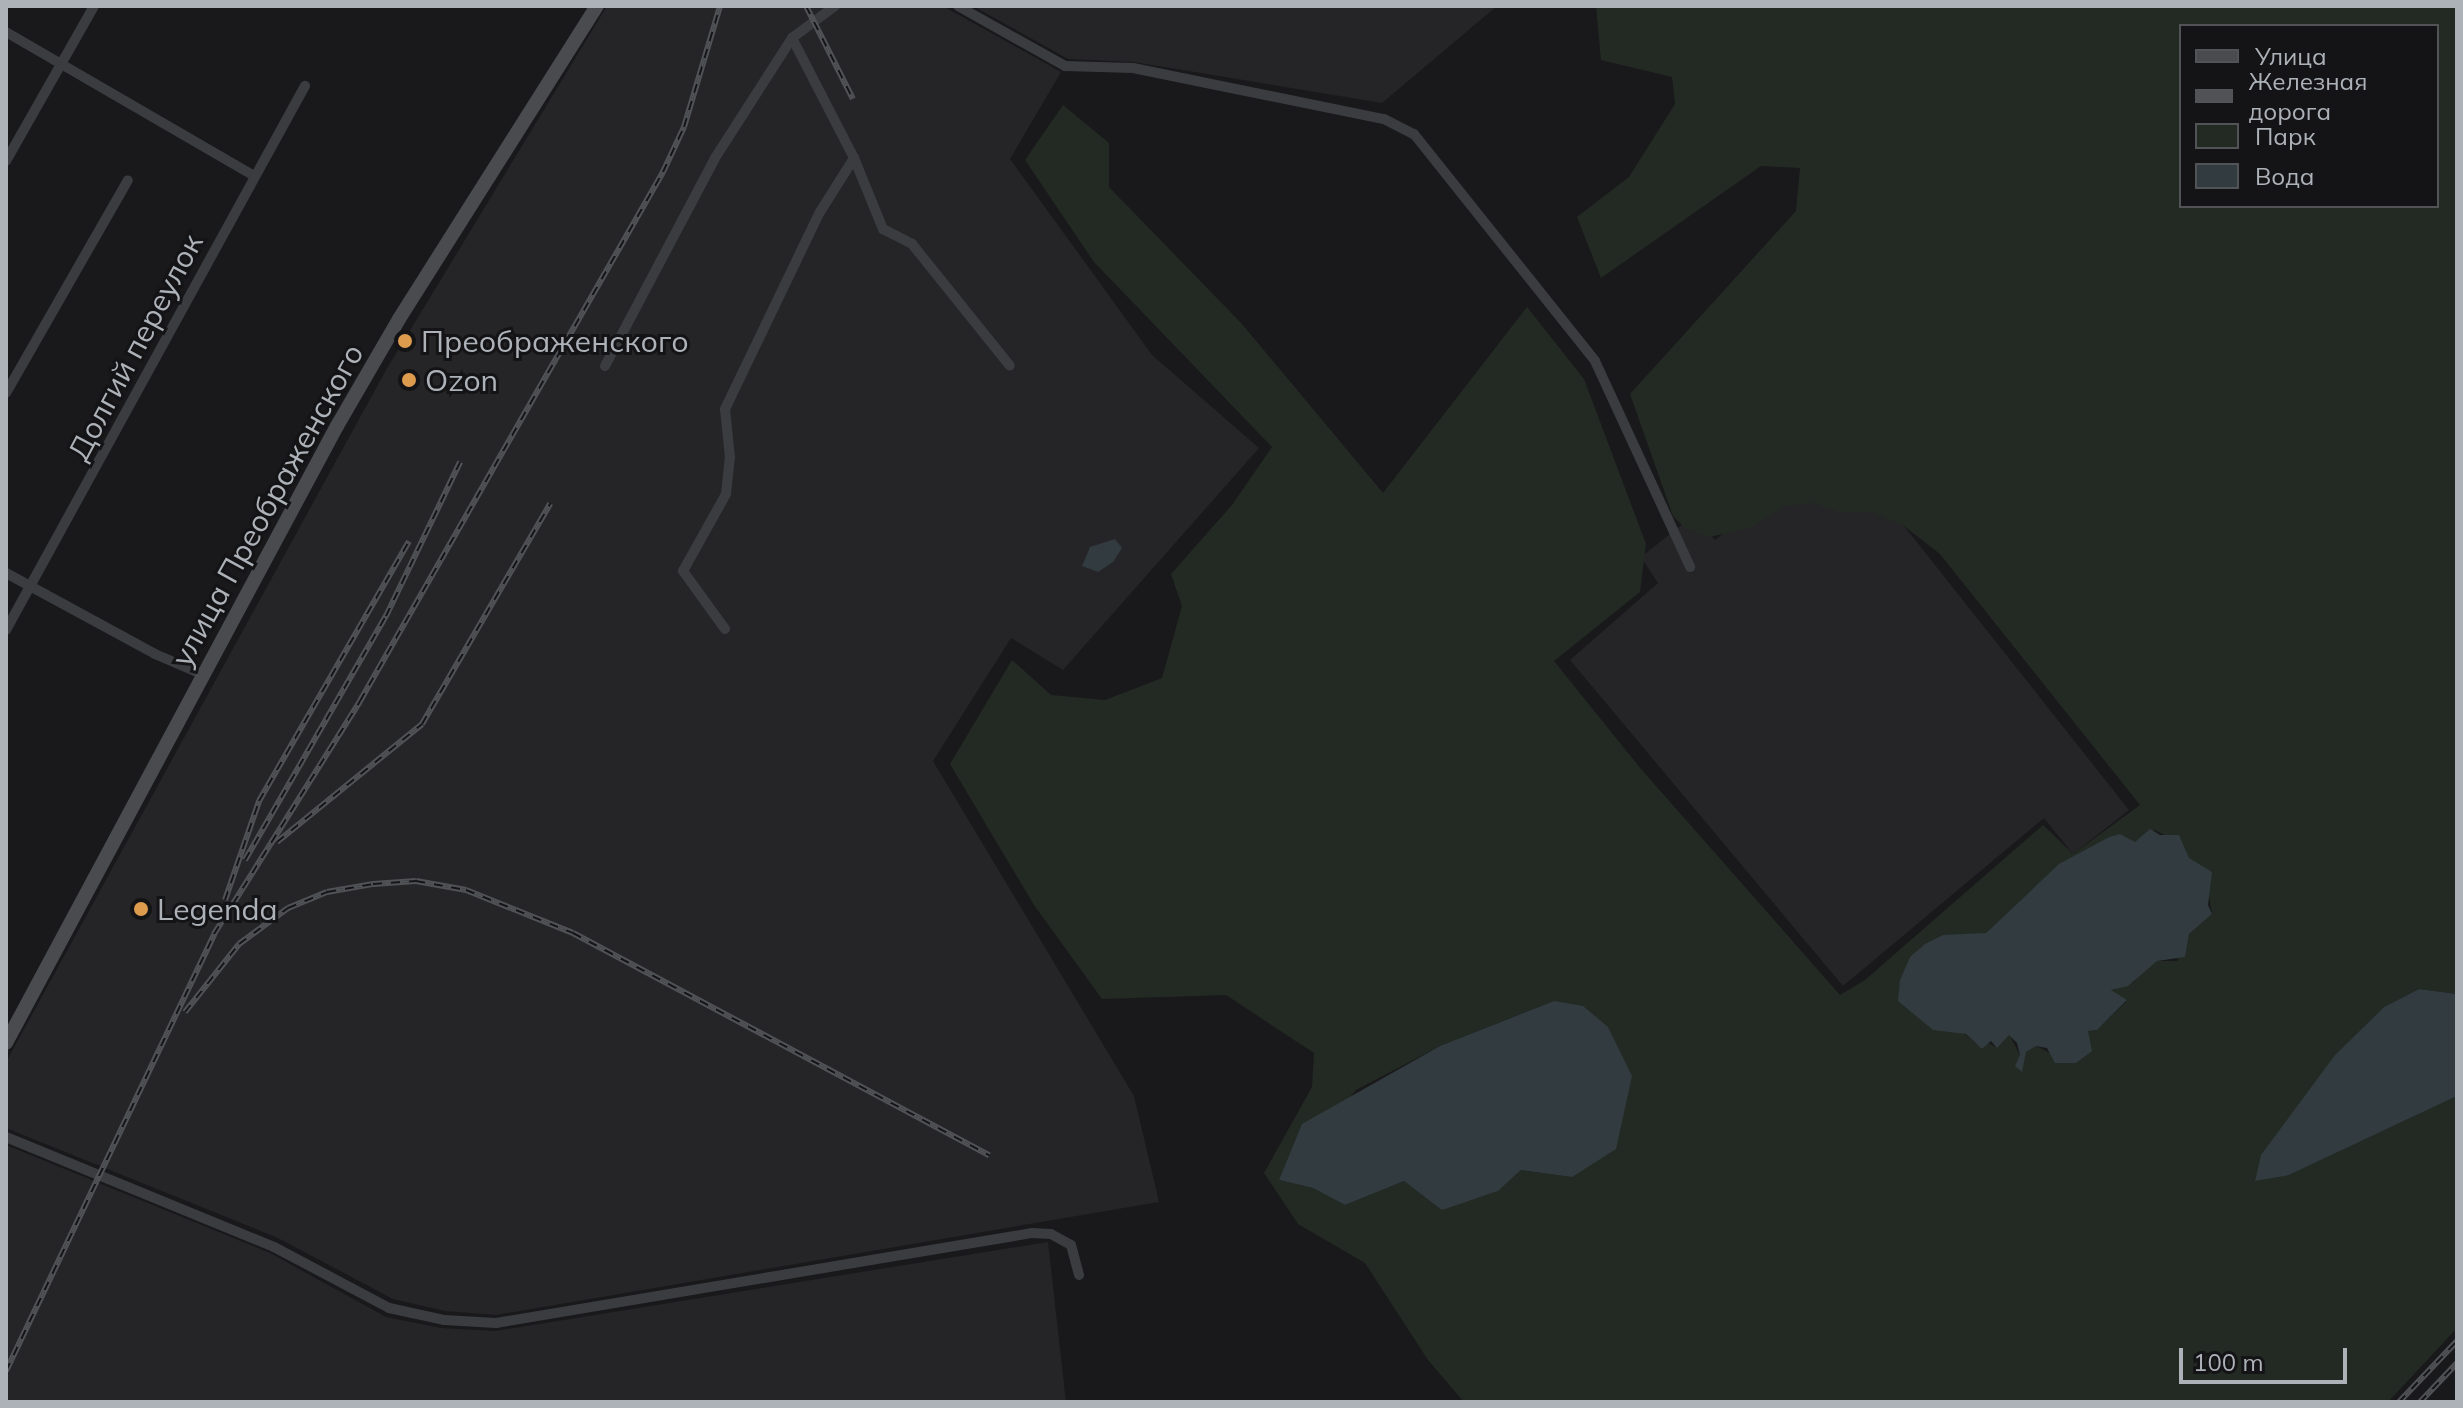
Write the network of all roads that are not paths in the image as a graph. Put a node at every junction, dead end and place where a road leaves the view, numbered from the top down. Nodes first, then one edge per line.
1 (94, 6) edge
2 (597, 6) edge
3 (835, 6) edge
4 (958, 6) edge
5 (6, 32) edge
6 (792, 38) junction
7 (61, 63) junction
8 (305, 86) dead end
9 (854, 158) junction
10 (6, 161) edge
11 (254, 176) junction
12 (128, 180) dead end
13 (605, 366) dead end
14 (1010, 366) dead end
15 (6, 393) edge
16 (1690, 567) dead end
17 (6, 573) edge
18 (31, 586) junction
19 (725, 629) dead end
20 (6, 630) edge
21 (204, 675) junction
22 (6, 1043) edge
23 (6, 1137) edge
24 (1079, 1275) dead end

1 - 7 street
2 - 21 street, улица Преображенского
3 - 6 street
4 - 16 street
5 - 7 street
6 - 9 street
6 - 13 street
7 - 10 street
7 - 11 street
8 - 11 street, Долгий переулок
9 - 14 street
9 - 19 street
11 - 18 street, Долгий переулок
12 - 15 street
17 - 18 street
18 - 20 street, Долгий переулок
18 - 21 street
21 - 22 street, улица Преображенского
23 - 24 street

